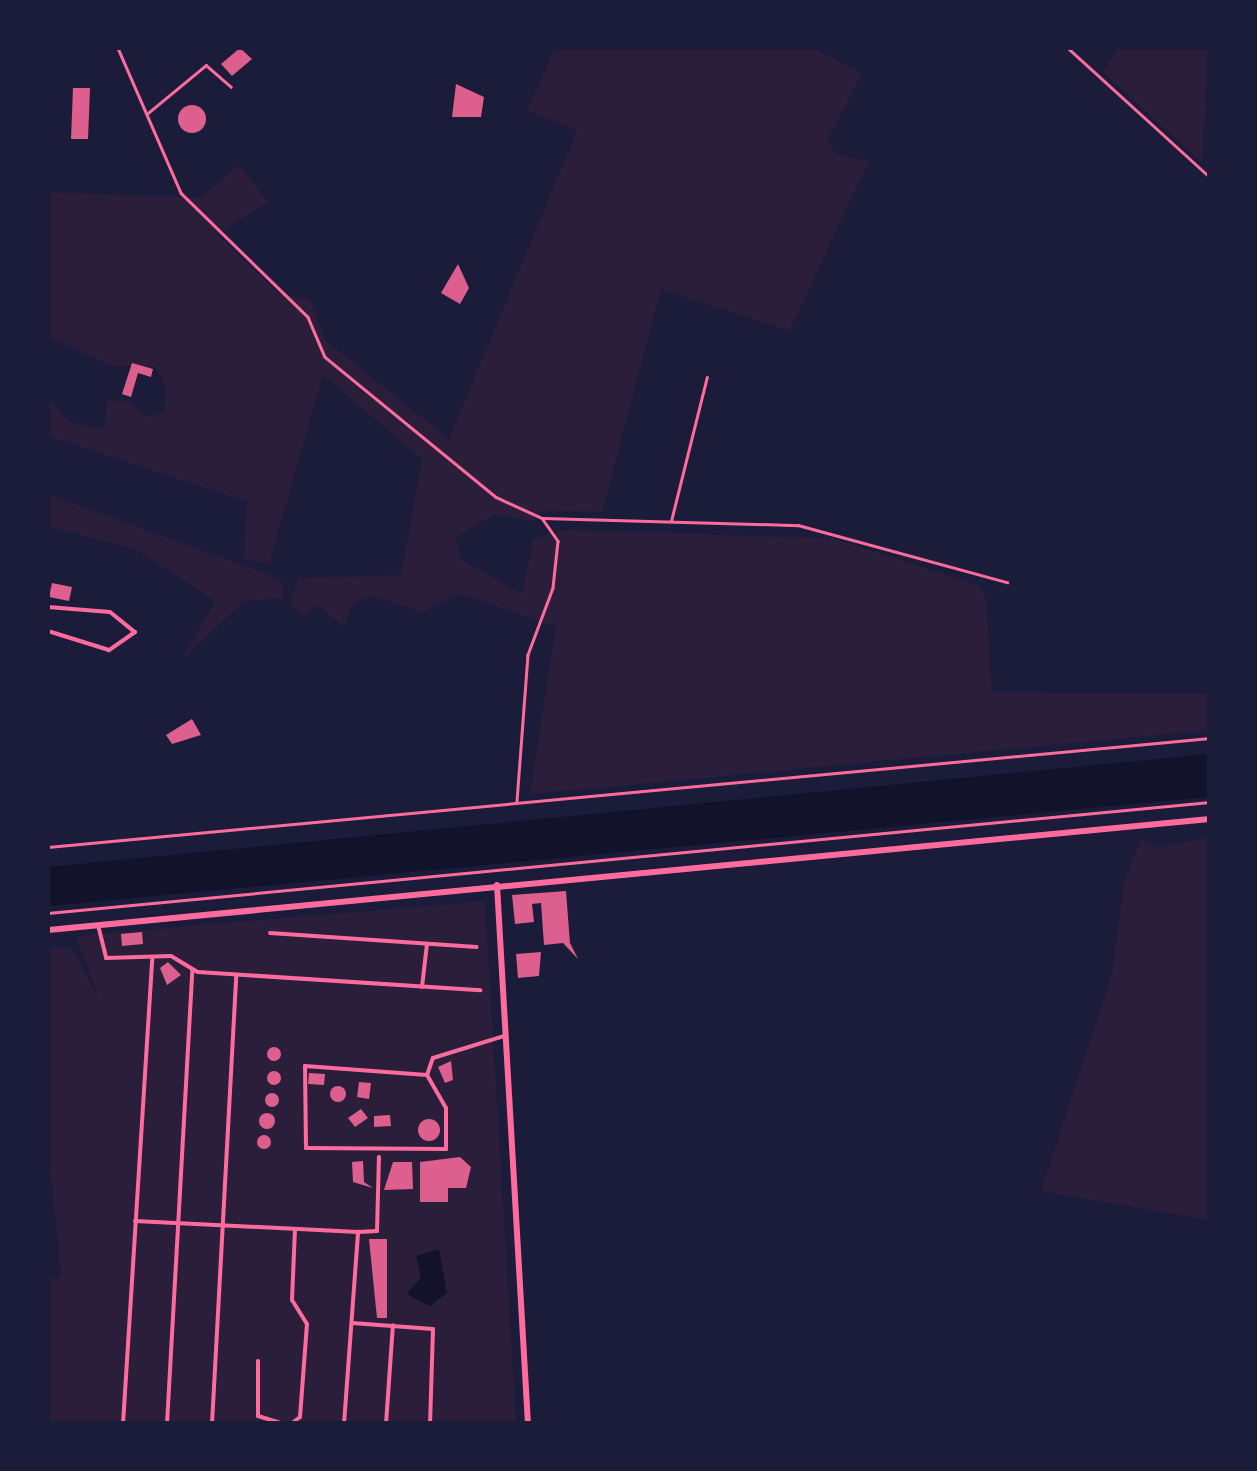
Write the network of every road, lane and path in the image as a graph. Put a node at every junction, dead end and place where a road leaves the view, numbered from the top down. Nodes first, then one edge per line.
1 (118, 48) edge
2 (1068, 48) edge
3 (231, 87) dead end
4 (147, 114) junction
5 (1210, 177) edge
6 (707, 376) dead end
7 (542, 518) junction
8 (671, 522) junction
9 (1007, 582) dead end
10 (48, 606) edge
11 (48, 631) edge
12 (1210, 738) edge
13 (1210, 802) edge
14 (517, 803) junction
15 (1210, 818) edge
16 (48, 847) edge
17 (498, 885) junction
18 (48, 913) edge
19 (98, 925) junction
20 (48, 930) edge
21 (270, 933) dead end
22 (428, 944) junction
23 (477, 947) dead end
24 (152, 958) junction
25 (192, 971) junction
26 (236, 974) junction
27 (422, 987) junction
28 (480, 990) dead end
29 (504, 1036) junction
30 (427, 1074) junction
31 (379, 1156) junction
32 (136, 1221) junction
33 (178, 1223) junction
34 (223, 1225) junction
35 (295, 1229) junction
36 (358, 1232) junction
37 (352, 1323) junction
38 (393, 1325) junction
39 (258, 1361) dead end
40 (123, 1424) edge
41 (167, 1424) edge
42 (212, 1424) edge
43 (287, 1424) edge
44 (344, 1424) edge
45 (386, 1424) edge
46 (430, 1424) edge
47 (528, 1424) edge

1 - 4 path
2 - 5 path
3 - 4 path
4 - 7 path
6 - 8 path
7 - 8 path
7 - 14 path
8 - 9 path
10 - 11 lane
12 - 14 path
13 - 18 path
14 - 16 path
15 - 17 street
17 - 19 street
17 - 29 street
19 - 20 street
19 - 24 lane
21 - 22 lane
22 - 23 lane
22 - 27 lane
24 - 25 lane
24 - 32 lane
25 - 26 lane
25 - 33 lane
26 - 27 lane
26 - 34 lane
27 - 28 lane
29 - 30 lane
29 - 47 street
30 - 31 lane
30 - 31 lane
31 - 36 lane
32 - 33 lane
32 - 40 lane
33 - 34 lane
33 - 41 lane
34 - 35 lane
34 - 42 lane
35 - 36 lane
35 - 43 lane
36 - 37 lane
37 - 38 lane
37 - 44 lane
38 - 45 lane
38 - 46 lane
39 - 43 lane

